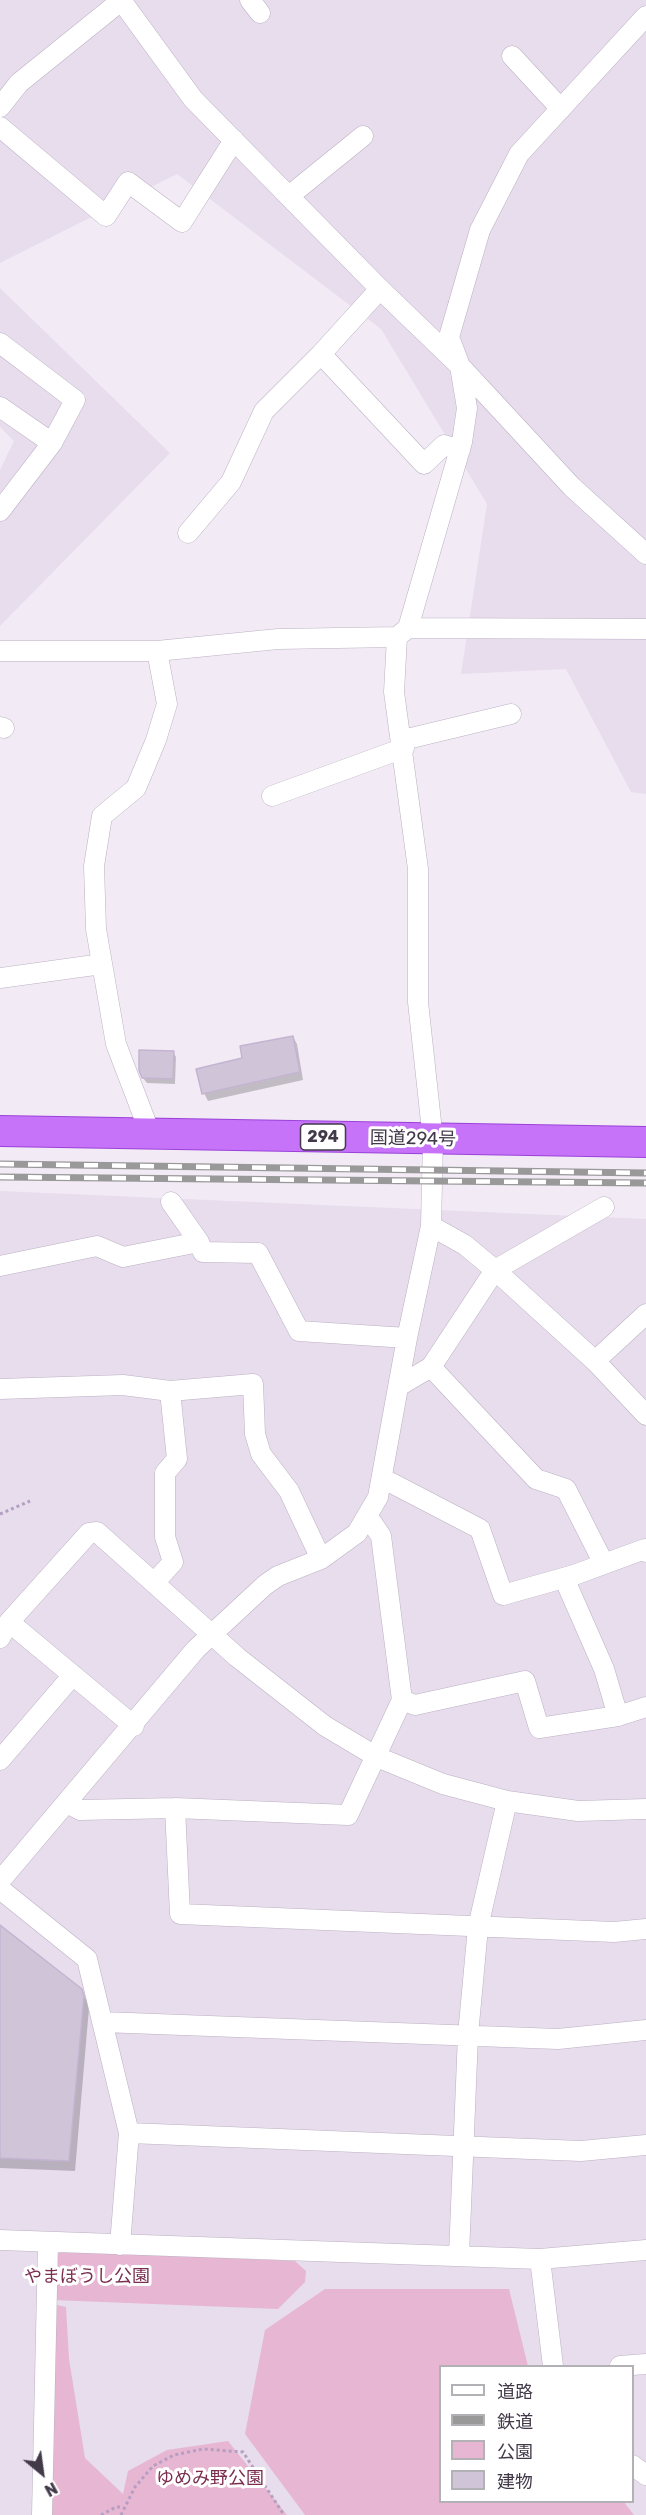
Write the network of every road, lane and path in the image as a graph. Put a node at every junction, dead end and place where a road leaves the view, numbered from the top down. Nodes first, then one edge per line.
1 (121, 0) edge
2 (646, 16) edge
3 (512, 56) dead end
4 (8, 86) edge
5 (0, 107) edge
6 (561, 109) junction
7 (0, 127) edge
8 (363, 136) dead end
9 (234, 140) junction
10 (289, 196) junction
11 (380, 289) junction
12 (0, 342) edge
13 (321, 354) junction
14 (460, 366) junction
15 (0, 407) edge
16 (52, 443) junction
17 (460, 450) junction
18 (0, 512) edge
19 (188, 534) dead end
20 (646, 554) edge
21 (646, 629) edge
22 (403, 633) junction
23 (0, 651) edge
24 (157, 651) junction
25 (511, 714) dead end
26 (403, 744) junction
27 (272, 796) dead end
28 (102, 964) junction
29 (0, 978) edge
30 (0, 1131) edge
31 (150, 1133) junction
32 (433, 1140) junction
33 (646, 1142) edge
34 (171, 1202) dead end
35 (603, 1208) dead end
36 (431, 1226) junction
37 (199, 1242) junction
38 (0, 1266) edge
39 (495, 1270) junction
40 (646, 1314) edge
41 (406, 1338) junction
42 (595, 1361) junction
43 (431, 1367) junction
44 (399, 1386) junction
45 (0, 1389) edge
46 (170, 1391) junction
47 (646, 1415) edge
48 (382, 1478) junction
49 (30, 1501) dead end
50 (0, 1514) edge
51 (368, 1517) junction
52 (646, 1552) edge
53 (321, 1559) junction
54 (604, 1564) junction
55 (564, 1578) junction
56 (153, 1583) junction
57 (4, 1630) edge
58 (211, 1636) junction
59 (73, 1676) junction
60 (402, 1700) junction
61 (646, 1707) edge
62 (618, 1716) junction
63 (134, 1726) junction
64 (377, 1757) junction
65 (0, 1760) edge
66 (507, 1801) junction
67 (67, 1803) junction
68 (175, 1808) junction
69 (646, 1809) edge
70 (0, 1881) edge
71 (0, 1889) edge
72 (478, 1927) junction
73 (646, 1929) edge
74 (102, 2022) junction
75 (646, 2030) edge
76 (468, 2035) junction
77 (129, 2133) junction
78 (646, 2145) edge
79 (463, 2146) junction
80 (0, 2240) edge
81 (48, 2243) junction
82 (120, 2245) junction
83 (646, 2250) edge
84 (459, 2255) junction
85 (540, 2259) junction
86 (553, 2365) edge
87 (123, 2507) junction
88 (42, 2515) edge
89 (101, 2515) edge
90 (121, 2515) edge
91 (284, 2515) edge

1 - 4 street
1 - 9 street
2 - 6 street
3 - 6 street
4 - 5 street
6 - 14 street
7 - 9 street
8 - 10 street
9 - 10 street
10 - 11 street
11 - 13 street
11 - 14 street
12 - 16 street
13 - 17 street
13 - 19 street
14 - 17 street
14 - 20 street
15 - 16 street
16 - 18 street
17 - 22 street
21 - 22 street
22 - 24 street
22 - 26 street
23 - 24 street
24 - 28 street
25 - 26 street
26 - 27 street
26 - 32 street
28 - 29 street
28 - 31 street
30 - 31 highway, 国道294号 / 294
31 - 32 highway, 国道294号 / 294
32 - 33 highway, 国道294号 / 294
32 - 36 street
34 - 37 street
35 - 39 street
36 - 39 street
36 - 41 street
37 - 38 street
37 - 41 street
39 - 42 street
39 - 43 street
40 - 42 street
41 - 44 street
42 - 47 street
43 - 44 street
43 - 54 street
44 - 48 street
45 - 46 street
46 - 53 street
46 - 56 street
48 - 51 street
48 - 55 street
49 - 50 path
51 - 53 street
51 - 60 street
52 - 54 street
53 - 58 street
54 - 55 street
55 - 62 street
56 - 57 street
56 - 58 street
57 - 59 street
58 - 63 street
58 - 64 street
59 - 63 street
59 - 65 street
60 - 62 street
60 - 64 street
61 - 62 street
63 - 67 street
64 - 66 street
64 - 68 street
66 - 69 street
66 - 72 street
67 - 68 street
67 - 70 street
68 - 72 street
71 - 74 street
72 - 73 street
72 - 76 street
74 - 76 street
74 - 77 street
75 - 76 street
76 - 79 street
77 - 79 street
77 - 82 street
78 - 79 street
79 - 84 street
80 - 81 street
81 - 82 street
81 - 88 street
82 - 84 street
83 - 85 street
84 - 85 street
85 - 86 street
87 - 89 path
87 - 90 path
87 - 91 path

